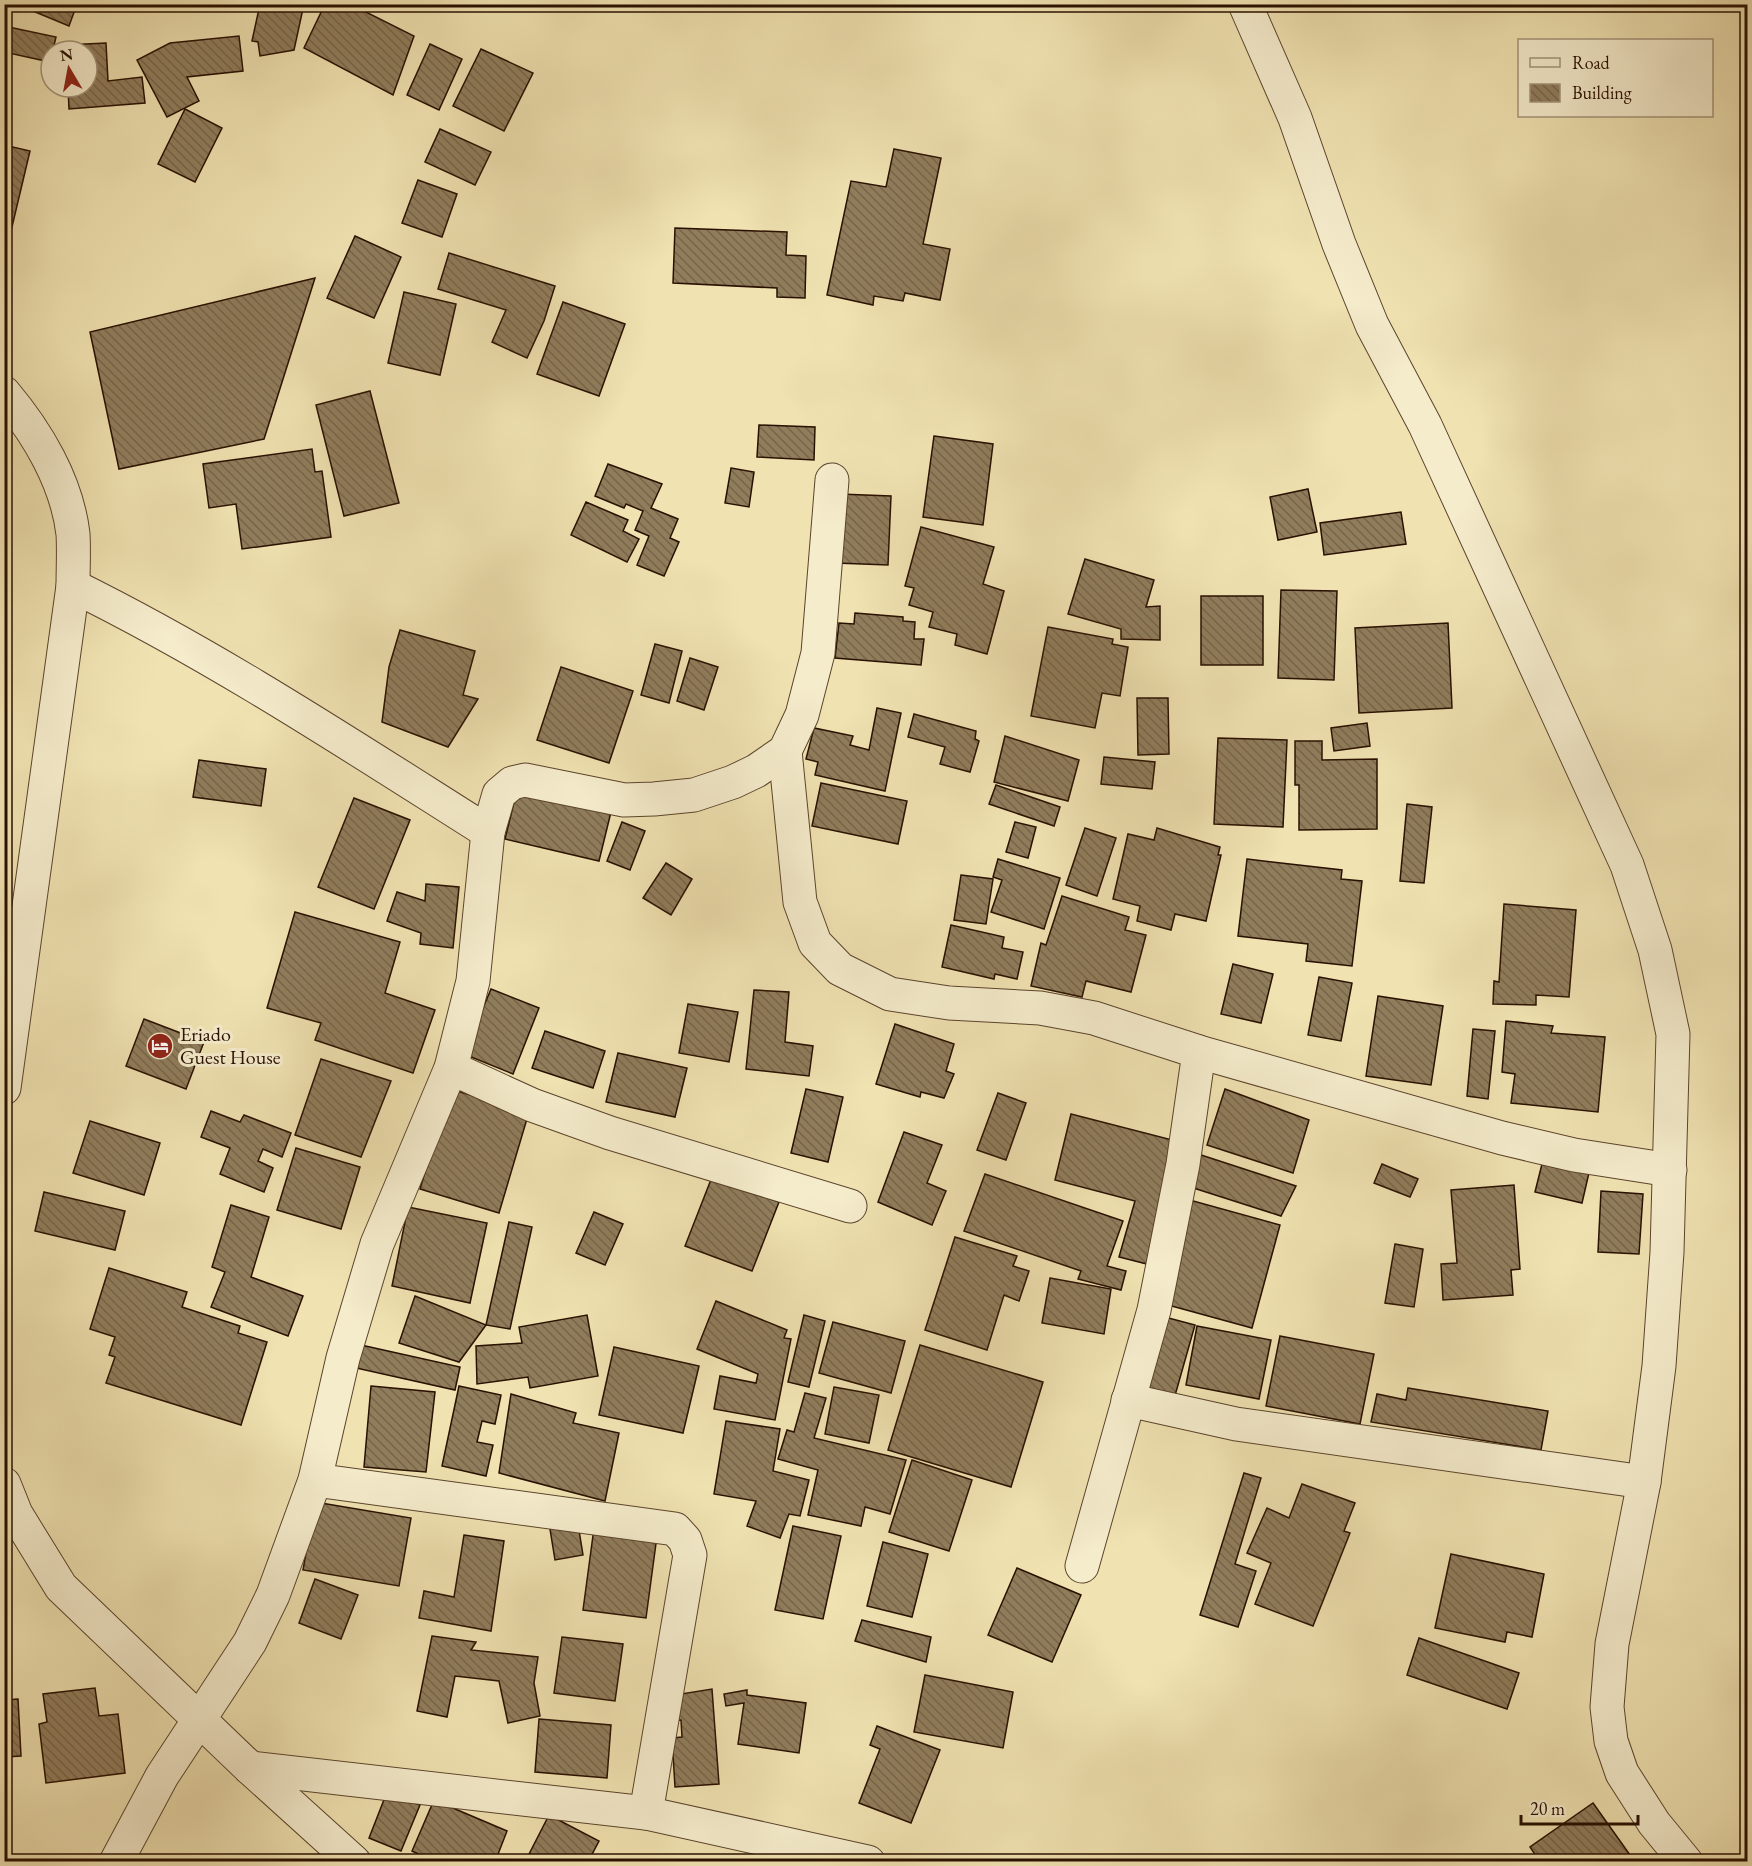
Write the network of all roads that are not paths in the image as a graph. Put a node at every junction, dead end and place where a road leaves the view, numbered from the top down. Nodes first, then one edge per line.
1 (1245, 4) edge
2 (4, 393) edge
3 (832, 480) dead end
4 (73, 586) junction
5 (785, 752) junction
6 (488, 832) junction
7 (1199, 1052) junction
8 (451, 1068) junction
9 (4, 1088) edge
10 (1670, 1170) junction
11 (850, 1206) dead end
12 (1128, 1400) junction
13 (315, 1480) junction
14 (1644, 1482) junction
15 (4, 1484) edge
16 (1082, 1566) dead end
17 (199, 1720) junction
18 (250, 1768) junction
19 (646, 1813) junction
20 (116, 1862) edge
21 (354, 1862) edge
22 (868, 1862) edge
23 (1686, 1862) edge

1 - 10 street
2 - 4 street
3 - 5 street
4 - 6 street
4 - 9 street
5 - 6 street
5 - 7 street
6 - 8 street
7 - 10 street
7 - 12 street
8 - 11 street
8 - 13 street
10 - 14 street
12 - 14 street
12 - 16 street
13 - 17 street
13 - 19 street
14 - 23 street
15 - 17 street
17 - 18 street
17 - 20 street
18 - 19 street
18 - 21 street
19 - 22 street

